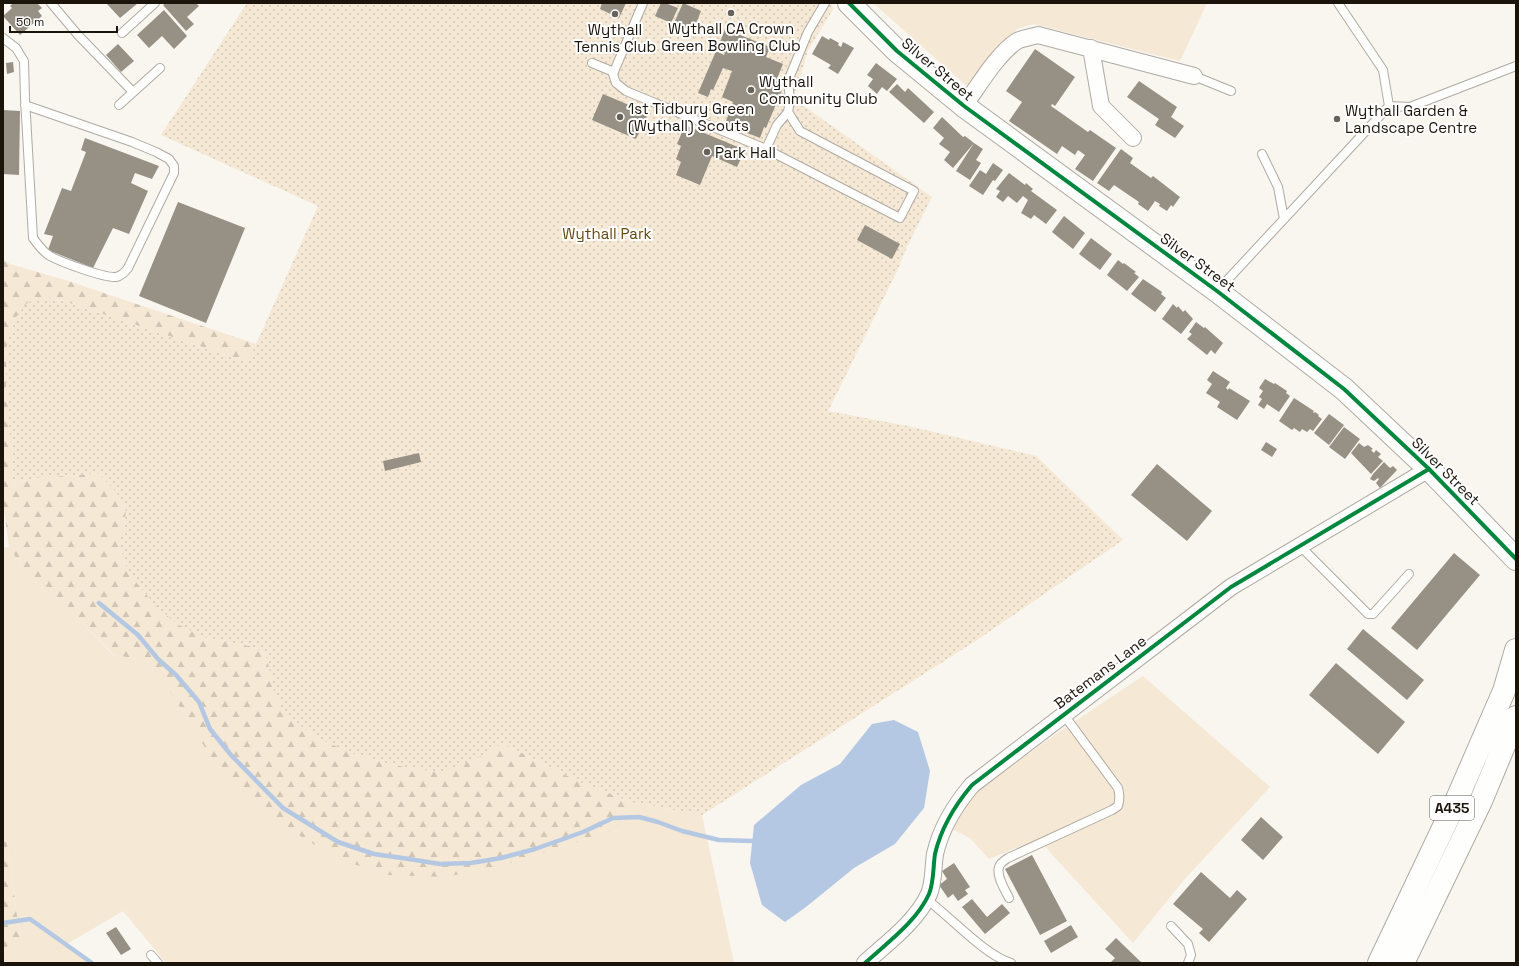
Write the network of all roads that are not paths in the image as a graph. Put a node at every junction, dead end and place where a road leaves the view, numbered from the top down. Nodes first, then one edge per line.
1 (51, 3) edge
2 (155, 3) edge
3 (643, 3) edge
4 (825, 3) edge
5 (849, 3) edge
6 (1338, 3) edge
7 (122, 33) dead end
8 (3, 38) edge
9 (1091, 48) junction
10 (592, 63) dead end
11 (1516, 66) edge
12 (160, 68) dead end
13 (614, 72) junction
14 (1194, 76) joint
15 (1231, 91) dead end
16 (133, 92) junction
17 (25, 105) junction
18 (119, 105) dead end
19 (964, 106) junction
20 (1389, 106) junction
21 (788, 112) junction
22 (1133, 138) dead end
23 (766, 149) junction
24 (1262, 154) dead end
25 (1284, 219) junction
26 (1217, 291) junction
27 (1428, 469) junction
28 (1300, 546) junction
29 (1516, 559) edge
30 (1409, 574) dead end
31 (1516, 650) edge
32 (1064, 715) junction
33 (1516, 717) edge
34 (1009, 898) dead end
35 (926, 899) junction
36 (1171, 926) dead end
37 (151, 955) dead end
38 (158, 963) edge
39 (865, 963) edge
40 (1011, 963) edge
41 (1188, 963) edge
42 (1379, 963) edge
43 (1403, 963) edge

1 - 16 lane
2 - 7 lane
3 - 13 lane
4 - 21 lane
5 - 19 main road, Silver Street
6 - 20 lane
8 - 17 lane
9 - 14 street
9 - 19 street
9 - 22 street
10 - 13 lane
11 - 20 lane
12 - 16 lane
13 - 23 lane
14 - 15 lane
16 - 18 lane
17 - 17 lane
19 - 26 main road, Silver Street
20 - 25 lane
21 - 23 lane
21 - 23 lane
24 - 25 lane
25 - 26 lane
26 - 27 main road, Silver Street
27 - 28 street, Batemans Lane
27 - 29 main road, Silver Street
28 - 30 lane
28 - 32 street, Batemans Lane
31 - 42 main road, A435
32 - 34 lane
32 - 35 street, Batemans Lane
33 - 43 main road, A435
35 - 39 street, Batemans Lane
35 - 40 lane
36 - 41 lane
37 - 38 lane

